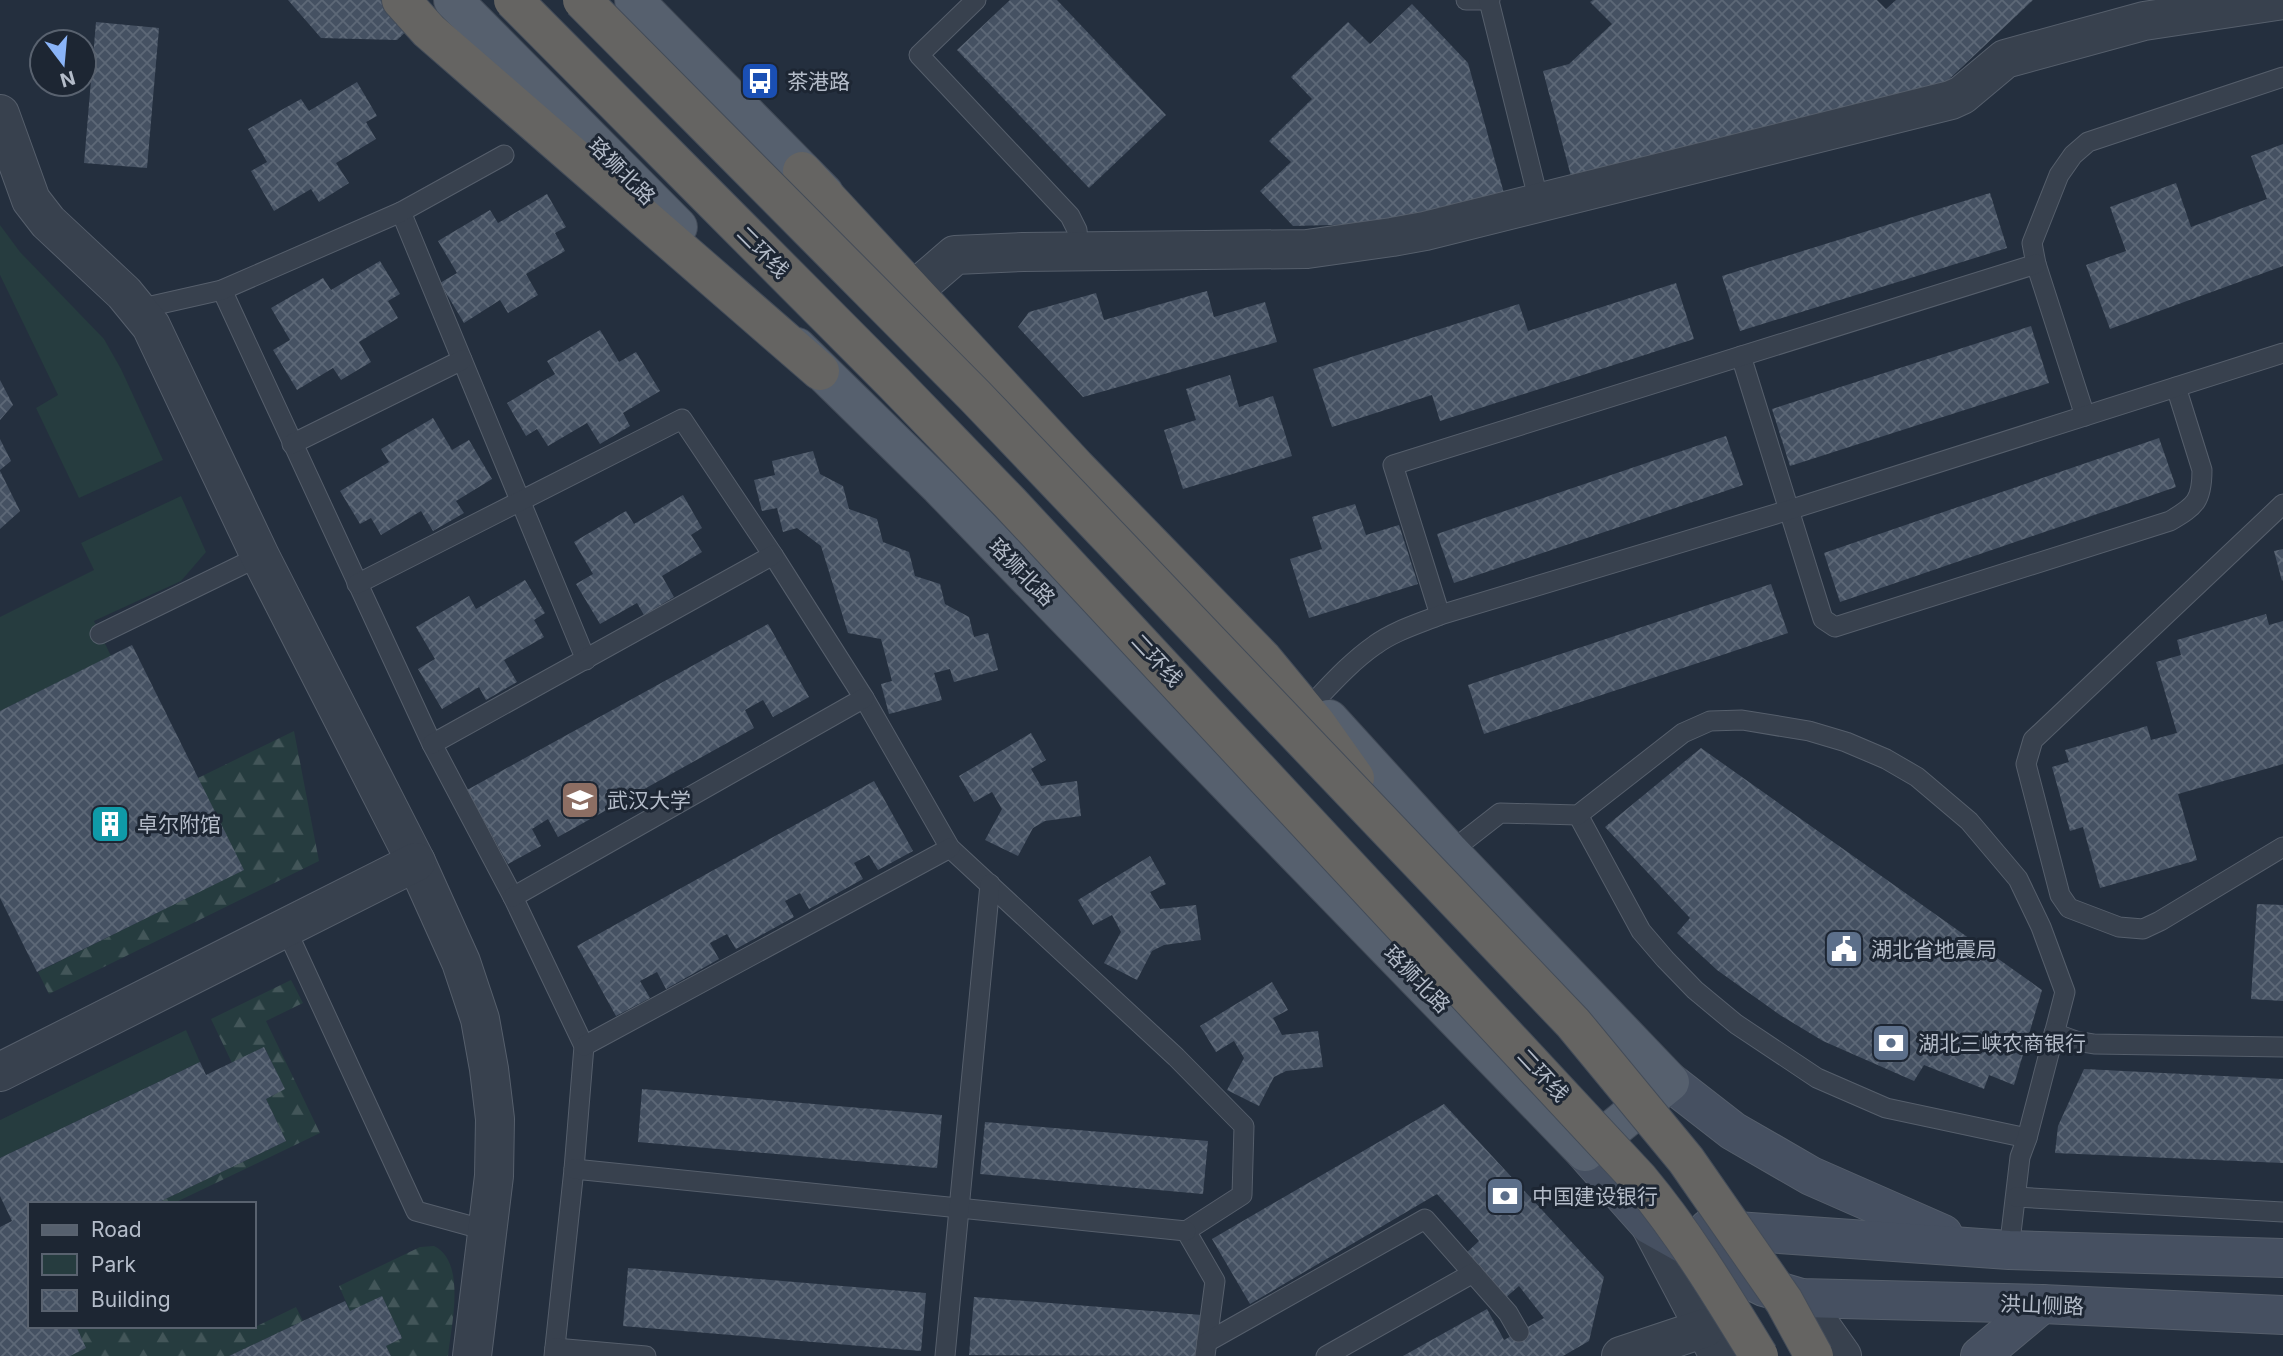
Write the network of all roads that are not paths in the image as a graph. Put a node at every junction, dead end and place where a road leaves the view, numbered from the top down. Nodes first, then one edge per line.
1 (401, 0) edge
2 (453, 0) edge
3 (513, 0) edge
4 (582, 0) edge
5 (634, 0) edge
6 (976, 0) edge
7 (1466, 0) edge
8 (1490, 0) edge
9 (2283, 0) edge
10 (2283, 77) edge
11 (0, 114) edge
12 (504, 155) dead end
13 (802, 171) junction
14 (1539, 202) junction
15 (401, 212) junction
16 (1079, 251) junction
17 (2036, 264) junction
18 (919, 286) junction
19 (222, 289) junction
20 (138, 309) junction
21 (2283, 353) edge
22 (1741, 356) junction
23 (462, 359) junction
24 (820, 370) junction
25 (2176, 387) junction
26 (2085, 416) junction
27 (292, 444) junction
28 (521, 502) junction
29 (2283, 504) edge
30 (1789, 510) junction
31 (773, 555) junction
32 (260, 556) junction
33 (357, 584) junction
34 (1440, 615) junction
35 (100, 634) dead end
36 (586, 660) junction
37 (864, 698) junction
38 (1314, 702) junction
39 (432, 744) junction
40 (1578, 815) junction
41 (2283, 847) edge
42 (950, 848) junction
43 (1406, 848) junction
44 (1450, 852) junction
45 (416, 862) junction
46 (990, 884) junction
47 (513, 897) junction
48 (286, 929) junction
49 (2054, 1033) junction
50 (584, 1045) junction
51 (2283, 1048) edge
52 (0, 1072) edge
53 (1670, 1082) junction
54 (2027, 1138) junction
55 (1584, 1152) junction
56 (574, 1169) junction
57 (2016, 1197) junction
58 (959, 1208) junction
59 (2283, 1212) edge
60 (1650, 1225) junction
61 (489, 1231) junction
62 (1186, 1231) junction
63 (1970, 1246) junction
64 (2009, 1250) junction
65 (2283, 1258) edge
66 (1472, 1273) junction
67 (1801, 1298) junction
68 (2042, 1304) junction
69 (2283, 1315) edge
70 (1519, 1332) dead end
71 (1712, 1342) edge
72 (1206, 1349) edge
73 (555, 1352) edge
74 (472, 1356) edge
75 (646, 1356) edge
76 (945, 1356) edge
77 (1326, 1356) edge
78 (1621, 1356) edge
79 (1759, 1356) edge
80 (1814, 1356) edge
81 (1842, 1356) edge
82 (1980, 1356) edge

1 - 24 highway
2 - 24 main road, 珞狮北路
3 - 79 highway, 二环线, bridge
4 - 43 highway, bridge
5 - 13 main road
6 - 16 lane
7 - 8 lane
8 - 14 lane
9 - 14 street
10 - 17 lane
11 - 20 street
12 - 15 lane
13 - 18 main road
13 - 43 highway, bridge
14 - 16 street
15 - 19 lane
15 - 23 lane
16 - 18 street
17 - 22 lane
17 - 26 lane
18 - 38 main road
19 - 20 lane
19 - 27 lane
20 - 32 street
21 - 25 lane
22 - 30 lane
22 - 34 lane
23 - 27 lane
23 - 28 lane
24 - 55 main road, 珞狮北路
25 - 26 lane
25 - 30 lane
26 - 30 lane
27 - 33 lane
28 - 31 lane
28 - 33 lane
28 - 36 lane
29 - 41 lane
30 - 34 lane
31 - 36 lane
31 - 37 lane
32 - 35 lane
32 - 45 street
33 - 39 lane
34 - 38 lane
36 - 39 lane
37 - 42 lane
37 - 47 lane
38 - 44 main road
39 - 47 lane
40 - 44 lane
40 - 49 lane
40 - 54 lane
42 - 46 lane
42 - 50 lane
43 - 80 highway, bridge
44 - 53 main road
45 - 48 street
45 - 61 street
46 - 58 lane
46 - 62 lane
47 - 50 lane
48 - 52 street
48 - 61 lane
49 - 51 lane
49 - 54 lane
50 - 56 lane
53 - 55 main road
53 - 63 main road
54 - 57 lane
55 - 60 main road, 珞狮北路
56 - 58 lane
56 - 73 lane
57 - 59 lane
57 - 64 lane
58 - 62 lane
58 - 76 lane
60 - 63 main road
60 - 67 main road, 珞狮北路
60 - 71 street
61 - 74 street
62 - 72 lane
63 - 64 main road
64 - 65 main road
66 - 70 lane
66 - 72 lane
66 - 77 lane
67 - 68 main road, 洪山侧路
67 - 81 street
68 - 69 main road, 洪山侧路
68 - 82 main road
71 - 78 street
73 - 75 lane

